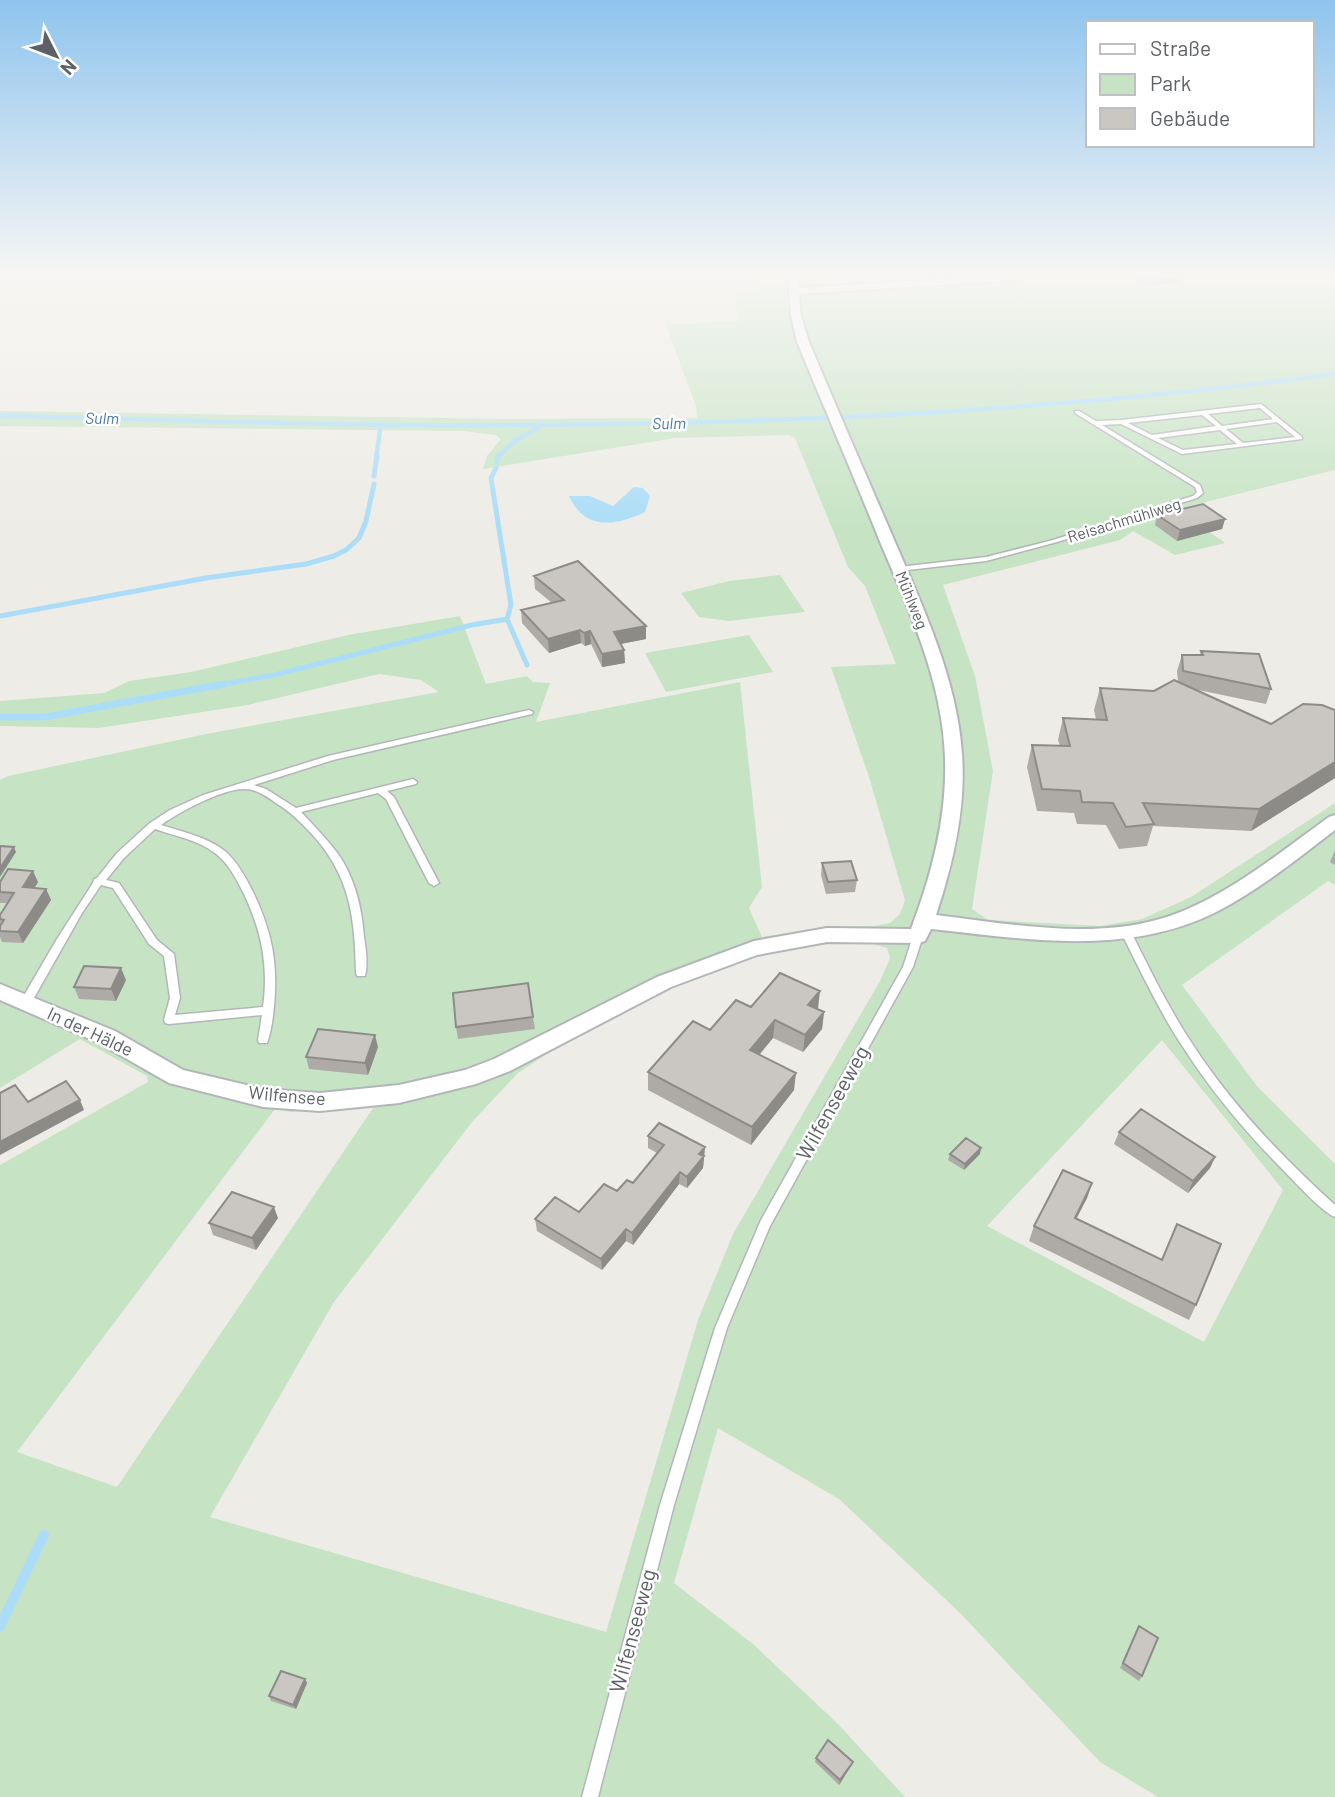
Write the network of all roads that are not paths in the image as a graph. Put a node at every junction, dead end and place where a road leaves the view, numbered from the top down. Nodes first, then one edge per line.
1 (811, 361) edge
2 (1077, 412) dead end
3 (1202, 412) junction
4 (1156, 418) junction
5 (1277, 420) junction
6 (1122, 422) junction
7 (1096, 423) junction
8 (1218, 426) junction
9 (1193, 430) junction
10 (1150, 437) junction
11 (1242, 445) junction
12 (899, 569) junction
13 (530, 712) dead end
14 (413, 782) dead end
15 (243, 785) junction
16 (381, 791) junction
17 (295, 811) junction
18 (1335, 821) edge
19 (153, 825) junction
20 (97, 881) junction
21 (434, 883) dead end
22 (921, 928) junction
23 (1126, 932) junction
24 (361, 973) dead end
25 (0, 992) edge
26 (26, 1002) junction
27 (269, 1010) junction
28 (263, 1040) dead end
29 (177, 1077) joint
30 (1335, 1212) edge
31 (590, 1797) edge

1 - 12 street, Mühlweg
2 - 7 lane, Reisachmühlweg
3 - 4 lane
3 - 5 lane
3 - 8 lane
4 - 6 lane
4 - 9 lane
5 - 8 lane
5 - 11 lane
6 - 7 lane
6 - 10 lane
7 - 12 lane, Reisachmühlweg
8 - 9 lane
8 - 11 lane
9 - 10 lane
10 - 11 lane
12 - 22 street, Mühlweg
13 - 15 lane
14 - 16 lane
15 - 17 lane
15 - 19 lane
16 - 17 lane
16 - 21 lane
17 - 24 lane
18 - 23 street
19 - 20 lane
19 - 27 lane
20 - 26 lane
20 - 27 lane
22 - 23 street
22 - 29 street, Wilfensee
22 - 31 lane, Wilfenseeweg
23 - 30 lane
25 - 26 street, In der Hälde
26 - 29 street, In der Hälde
27 - 28 lane

